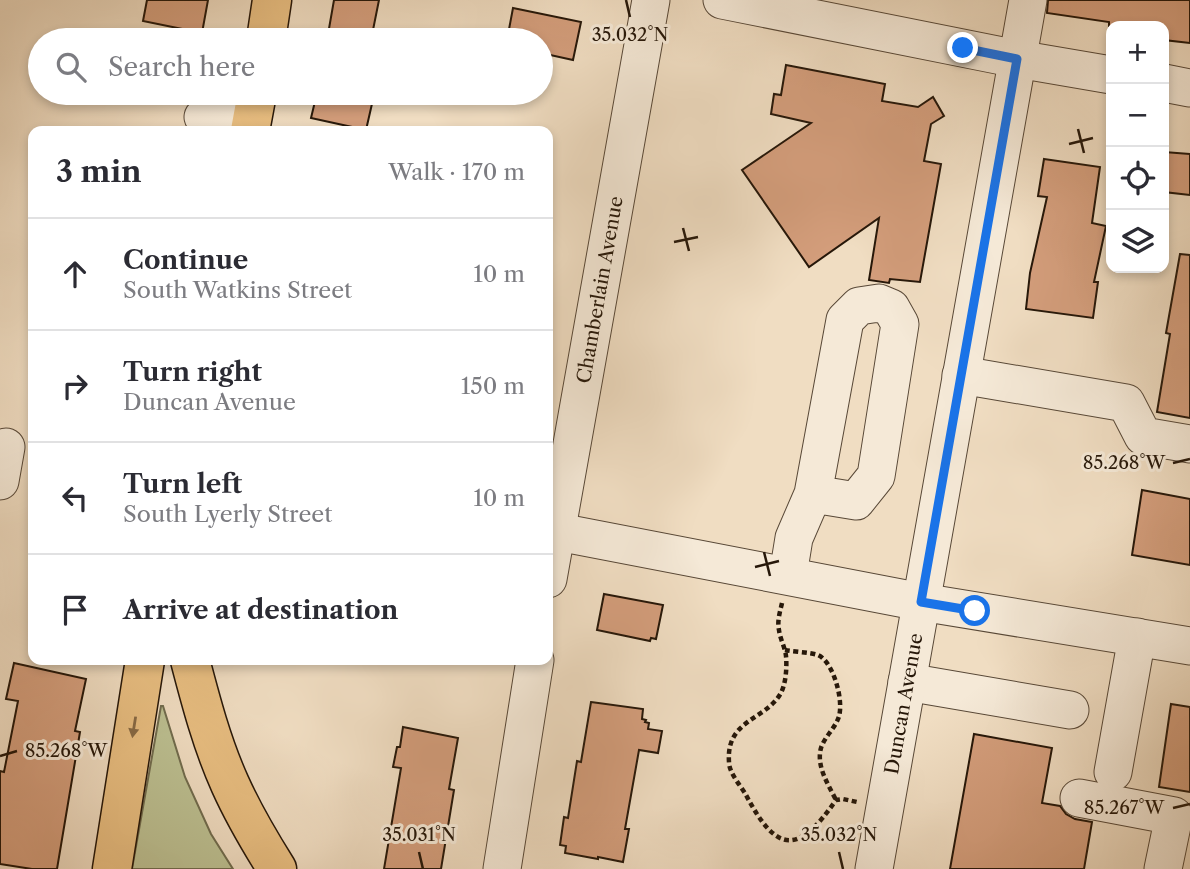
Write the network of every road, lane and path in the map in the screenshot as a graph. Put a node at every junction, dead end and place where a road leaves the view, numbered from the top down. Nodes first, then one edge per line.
1 (272, 0) edge
2 (651, 0) edge
3 (722, 0) edge
4 (1028, 0) edge
5 (268, 28) edge
6 (1017, 59) junction
7 (1106, 74) edge
8 (1169, 84) edge
9 (1190, 88) edge
10 (204, 117) dead end
11 (253, 117) edge
12 (839, 352) junction
13 (895, 360) junction
14 (961, 375) junction
15 (1190, 444) edge
16 (813, 494) junction
17 (553, 520) edge
18 (553, 531) edge
19 (788, 575) junction
20 (921, 602) junction
21 (1137, 637) junction
22 (1190, 646) edge
23 (785, 650) junction
24 (144, 665) edge
25 (191, 665) edge
26 (534, 665) edge
27 (907, 682) junction
28 (1070, 710) dead end
29 (1113, 772) dead end
30 (1079, 798) dead end
31 (836, 800) junction
32 (884, 807) junction
33 (1182, 817) edge
34 (112, 869) edge
35 (277, 869) edge
36 (502, 869) edge
37 (874, 869) edge
38 (1163, 869) edge

1 - 5 main road
2 - 17 street, Chamberlain Avenue
3 - 6 street
4 - 6 street, Duncan Avenue
6 - 7 street
6 - 14 street, Duncan Avenue
8 - 9 street
10 - 11 street
12 - 13 street
12 - 13 street
12 - 16 street
13 - 16 street
14 - 15 street
14 - 20 street, Duncan Avenue
16 - 19 street
18 - 19 street
19 - 20 street
19 - 23 path
20 - 21 street
20 - 27 street, Duncan Avenue
21 - 22 street
21 - 29 street
23 - 31 path
23 - 31 path
24 -> 34 main road
25 - 35 main road
26 - 36 street
27 - 28 street
27 - 32 street, Duncan Avenue
30 - 33 street
31 - 32 path
32 - 37 street, Duncan Avenue
33 - 38 street

